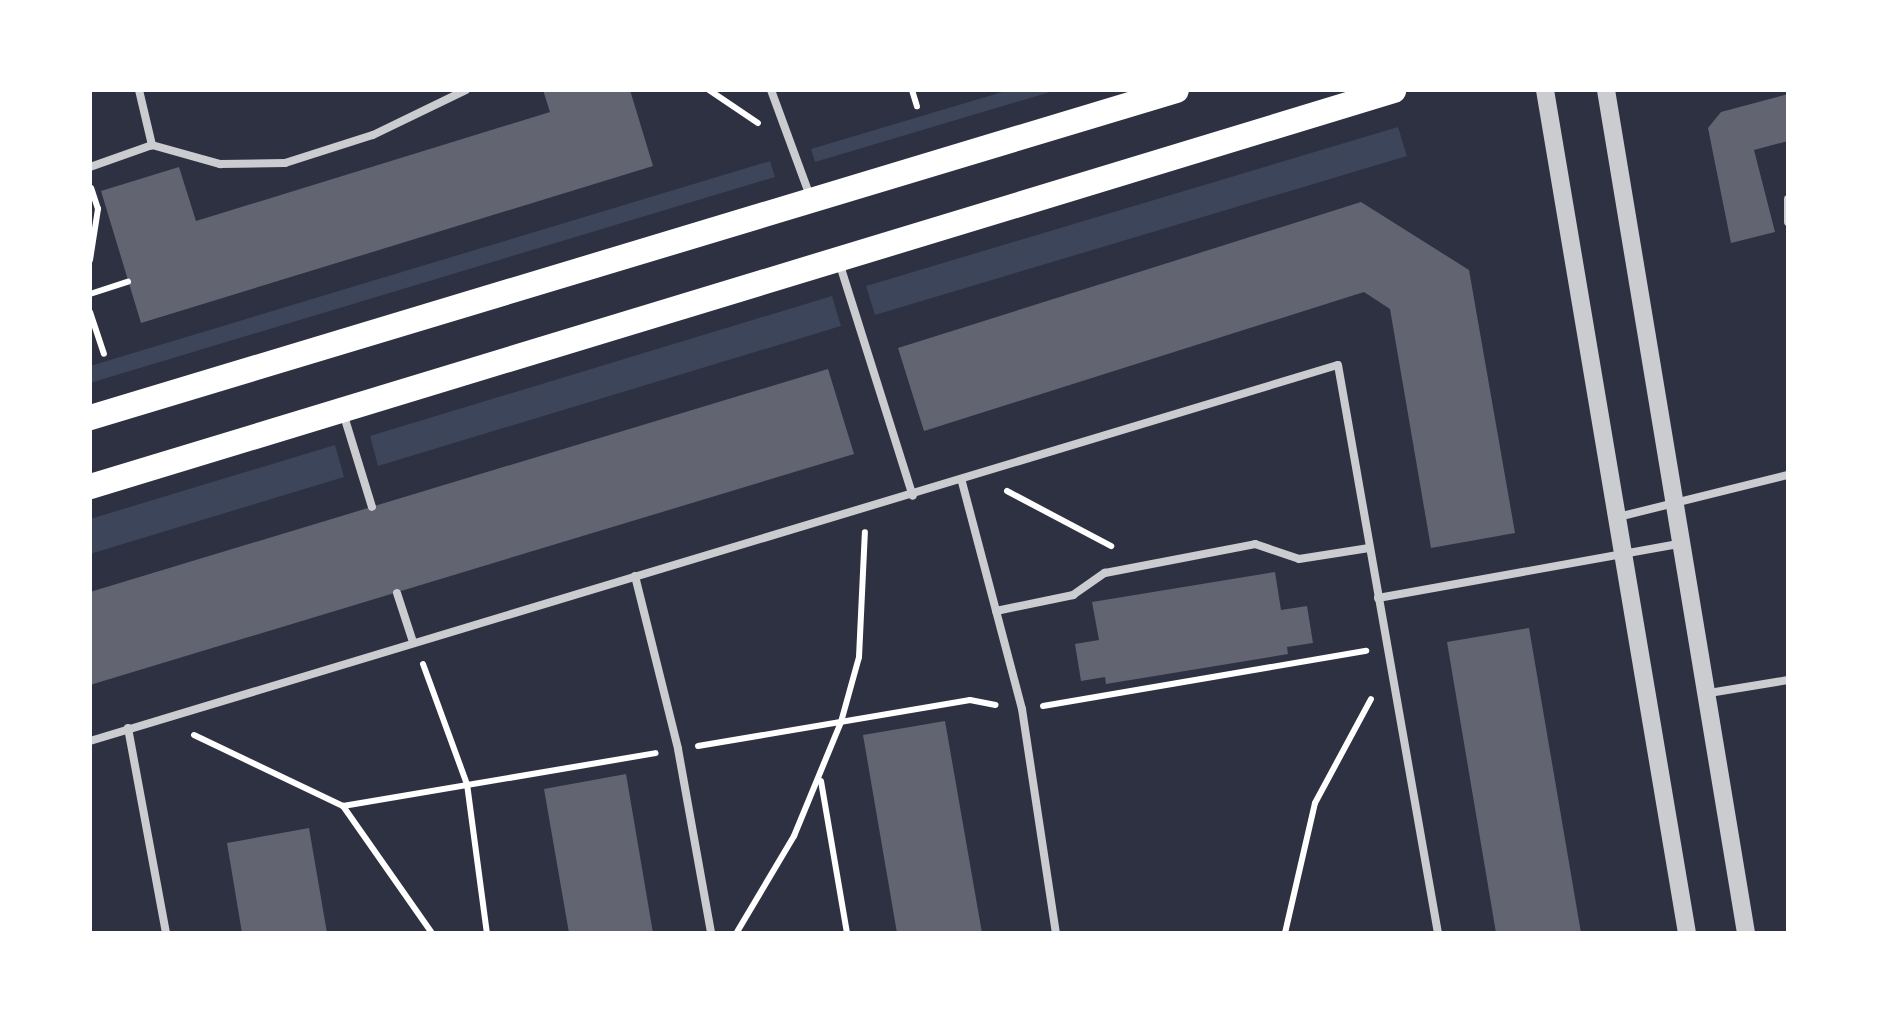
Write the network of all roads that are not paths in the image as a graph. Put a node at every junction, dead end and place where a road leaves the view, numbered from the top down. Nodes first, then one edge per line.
1 (139, 90) edge
2 (466, 90) edge
3 (772, 90) edge
4 (1176, 90) edge
5 (1393, 90) edge
6 (1545, 90) edge
7 (1606, 90) edge
8 (152, 145) junction
9 (90, 168) edge
10 (812, 200) junction
11 (1788, 200) edge
12 (1788, 222) edge
13 (838, 257) junction
14 (342, 410) junction
15 (90, 417) edge
16 (1788, 475) edge
17 (962, 482) junction
18 (90, 486) edge
19 (913, 496) junction
20 (372, 507) dead end
21 (1676, 507) junction
22 (1617, 517) junction
23 (1682, 544) junction
24 (1369, 548) junction
25 (1623, 555) junction
26 (635, 576) junction
27 (398, 592) dead end
28 (1378, 598) junction
29 (996, 611) junction
30 (412, 642) junction
31 (1788, 680) edge
32 (1706, 694) junction
33 (128, 728) junction
34 (90, 741) edge
35 (166, 933) edge
36 (712, 933) edge
37 (1056, 933) edge
38 (1438, 933) edge
39 (1687, 933) edge
40 (1746, 933) edge

1 - 8 lane
2 - 8 lane
3 - 10 lane
4 - 10 main road
5 - 13 main road
6 - 22 street
7 - 21 street
8 - 9 lane
10 - 15 main road
11 - 12 lane
13 - 14 main road
13 - 19 lane
14 - 18 main road
14 - 20 lane
16 - 21 lane
17 - 19 lane
17 - 24 lane
17 - 29 lane
19 - 26 lane
21 - 22 lane
21 - 23 street
22 - 25 street
23 - 25 lane
23 - 32 street
24 - 28 lane
24 - 29 lane
25 - 28 lane
25 - 39 street
26 - 30 lane
26 - 36 lane
27 - 30 lane
28 - 38 lane
29 - 37 lane
30 - 33 lane
31 - 32 lane
32 - 40 street
33 - 34 lane
33 - 35 lane

